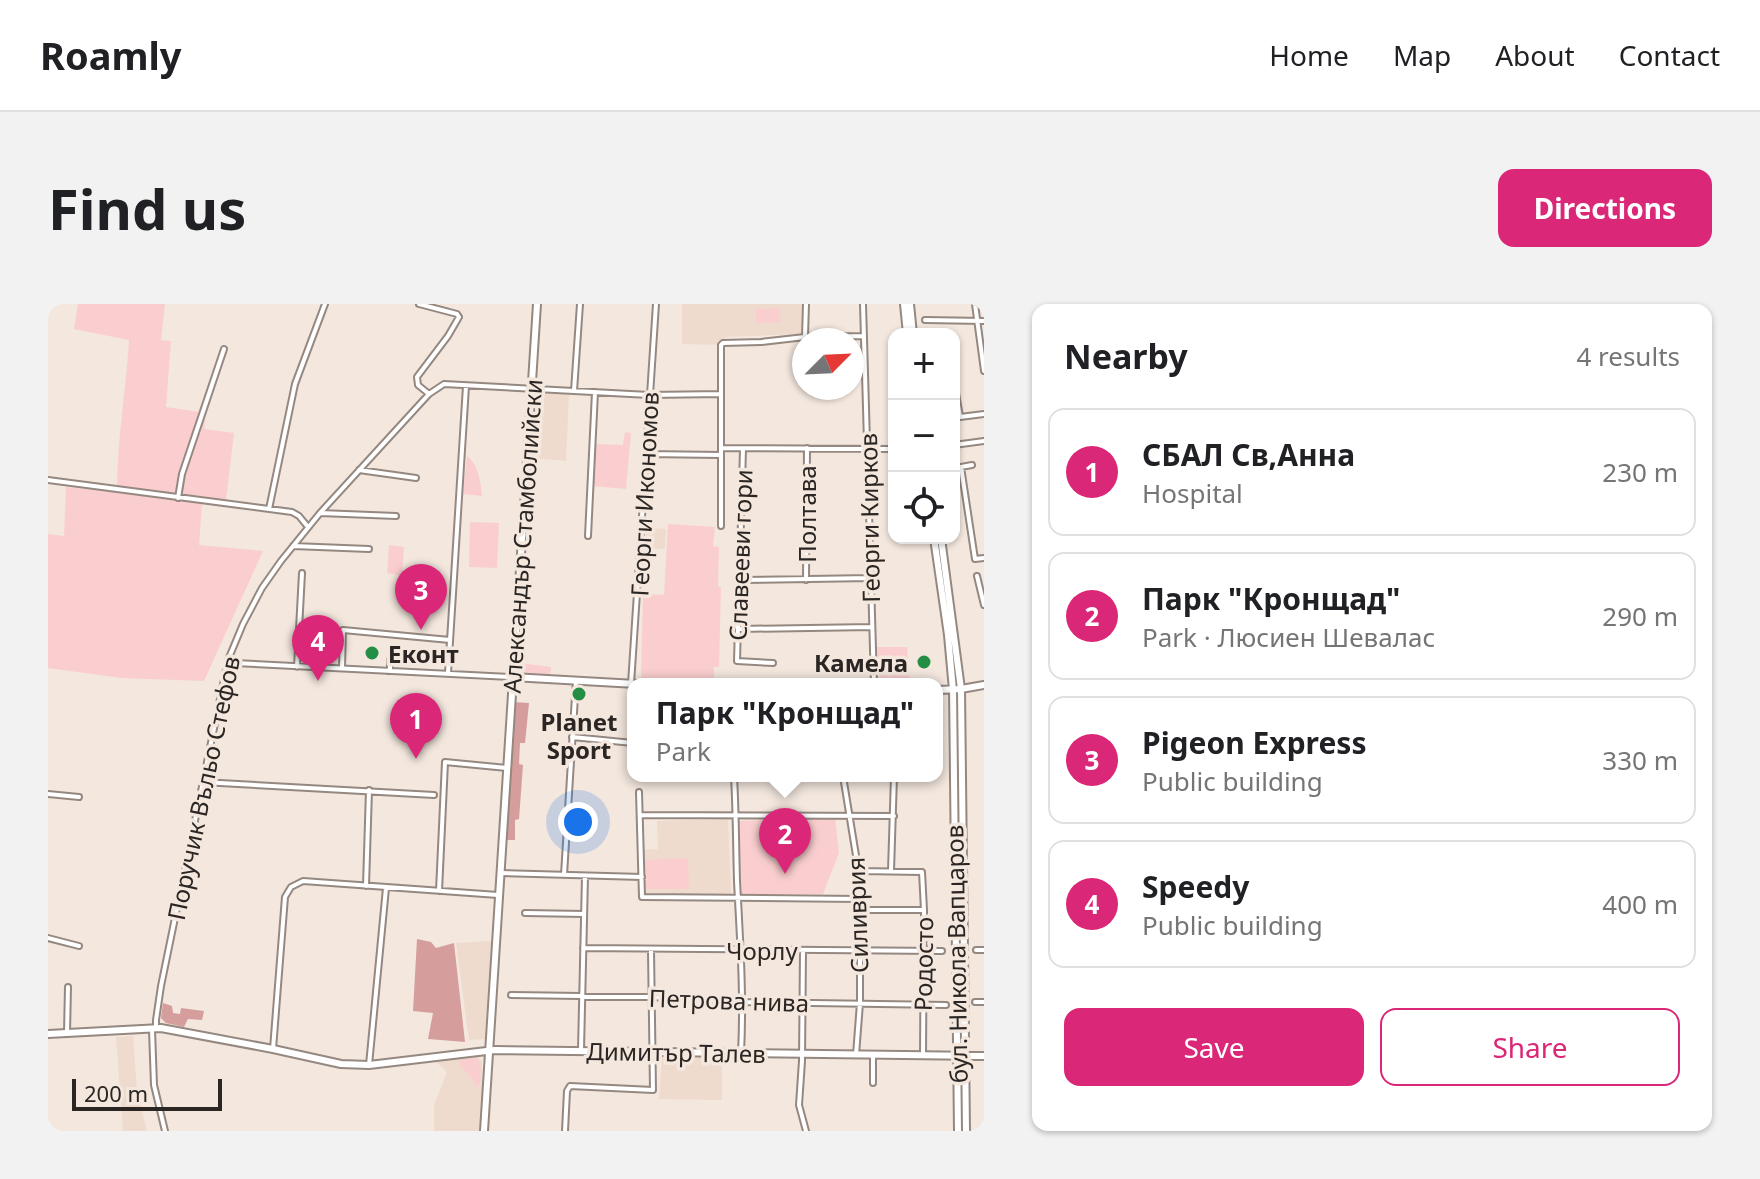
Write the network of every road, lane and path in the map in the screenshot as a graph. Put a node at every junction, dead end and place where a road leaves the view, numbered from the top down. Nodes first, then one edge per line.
1 (325, 304) edge
2 (419, 304) edge
3 (537, 304) edge
4 (580, 304) edge
5 (656, 304) edge
6 (806, 304) edge
7 (863, 304) edge
8 (904, 304) edge
9 (910, 304) edge
10 (975, 304) edge
11 (925, 320) dead end
12 (984, 321) edge
13 (977, 322) junction
14 (805, 328) edge
15 (864, 328) edge
16 (906, 328) edge
17 (912, 328) edge
18 (864, 336) edge
19 (792, 338) edge
20 (224, 349) dead end
21 (984, 371) edge
22 (466, 386) junction
23 (532, 388) junction
24 (574, 391) junction
25 (595, 392) junction
26 (429, 394) junction
27 (721, 394) junction
28 (649, 395) junction
29 (957, 400) edge
30 (984, 414) edge
31 (984, 441) edge
32 (960, 444) edge
33 (721, 448) junction
34 (807, 448) junction
35 (868, 448) junction
36 (743, 449) junction
37 (888, 449) edge
38 (646, 454) junction
39 (721, 455) junction
40 (972, 465) dead end
41 (359, 470) junction
42 (416, 478) dead end
43 (48, 480) edge
44 (178, 498) junction
45 (269, 509) junction
46 (320, 513) junction
47 (396, 516) dead end
48 (721, 526) dead end
49 (308, 527) junction
50 (588, 536) dead end
51 (935, 544) edge
52 (942, 544) edge
53 (293, 546) junction
54 (369, 549) dead end
55 (984, 558) edge
56 (302, 573) dead end
57 (977, 576) dead end
58 (871, 578) junction
59 (740, 580) junction
60 (806, 580) junction
61 (984, 605) edge
62 (872, 627) junction
63 (739, 629) junction
64 (450, 640) junction
65 (228, 660) junction
66 (390, 660) dead end
67 (773, 663) dead end
68 (297, 667) junction
69 (342, 669) junction
70 (388, 671) junction
71 (448, 673) junction
72 (512, 677) junction
73 (634, 678) edge
74 (874, 678) edge
75 (576, 680) junction
76 (627, 684) edge
77 (984, 685) edge
78 (943, 690) edge
79 (957, 690) junction
80 (572, 737) junction
81 (627, 742) edge
82 (507, 768) junction
83 (202, 782) junction
84 (734, 782) edge
85 (844, 782) edge
86 (894, 782) edge
87 (369, 790) junction
88 (639, 792) dead end
89 (48, 794) edge
90 (434, 795) dead end
91 (79, 797) dead end
92 (640, 815) junction
93 (736, 815) junction
94 (849, 816) junction
95 (894, 816) junction
96 (859, 871) junction
97 (891, 871) junction
98 (500, 873) junction
99 (564, 875) junction
100 (585, 876) junction
101 (642, 877) junction
102 (366, 886) junction
103 (386, 888) junction
104 (439, 891) junction
105 (498, 895) junction
106 (738, 897) junction
107 (859, 899) junction
108 (859, 910) junction
109 (924, 910) junction
110 (525, 913) dead end
111 (584, 914) junction
112 (48, 938) edge
113 (79, 946) dead end
114 (583, 948) junction
115 (651, 949) junction
116 (742, 950) junction
117 (923, 950) junction
118 (976, 950) dead end
119 (984, 950) edge
120 (803, 951) junction
121 (859, 951) junction
122 (942, 951) dead end
123 (68, 987) dead end
124 (511, 995) dead end
125 (582, 997) junction
126 (651, 997) junction
127 (743, 1002) junction
128 (802, 1002) junction
129 (975, 1002) dead end
130 (984, 1002) edge
131 (860, 1003) junction
132 (922, 1005) junction
133 (946, 1005) dead end
134 (154, 1027) junction
135 (67, 1033) junction
136 (48, 1034) edge
137 (273, 1049) junction
138 (489, 1050) junction
139 (581, 1050) junction
140 (653, 1051) junction
141 (741, 1054) junction
142 (802, 1055) junction
143 (856, 1055) junction
144 (873, 1055) junction
145 (923, 1056) junction
146 (957, 1056) junction
147 (966, 1056) junction
148 (984, 1056) edge
149 (369, 1065) junction
150 (873, 1083) dead end
151 (165, 1131) edge
152 (484, 1131) edge
153 (565, 1131) edge
154 (806, 1131) edge
155 (958, 1131) edge
156 (966, 1131) edge

1 - 45 street
2 - 26 street
3 - 23 street, Александър Стамболийски
4 - 24 street
5 - 28 street, Георги Икономов
6 - 14 street
7 - 15 street, Георги Кирков
8 - 16 street
9 - 17 street
10 - 13 street
11 - 13 street
12 - 13 street
13 - 21 street
18 - 35 street, Георги Кирков
19 - 27 street
20 - 44 street
22 - 23 street
22 - 26 street, Поручик Въльо Стефов
22 - 64 street
23 - 24 street
23 - 72 street, Александър Стамболийски
24 - 25 street
25 - 28 street
25 - 50 street
26 - 41 street, Поручик Въльо Стефов
27 - 28 street
27 - 33 street
28 - 38 street, Георги Икономов
29 - 30 street
31 - 32 street
33 - 36 street
33 - 39 street
34 - 35 street
34 - 36 street
34 - 60 street, Полтава
35 - 37 street
35 - 58 street, Георги Кирков
36 - 59 street, Славееви гори
38 - 39 street
38 - 73 street, Георги Икономов
39 - 48 street
40 - 55 street
41 - 42 street
41 - 46 street, Поручик Въльо Стефов
43 - 44 street
44 - 45 street
45 - 49 street
46 - 47 street
46 - 49 street, Поручик Въльо Стефов
49 - 53 street, Поручик Въльо Стефов
51 - 79 street, бул. Никола Вапцаров
52 - 79 street, бул. Никола Вапцаров
53 - 54 street
53 - 65 street, Поручик Въльо Стефов
56 - 68 street
57 - 61 street
58 - 60 street
58 - 62 street, Георги Кирков
59 - 60 street
59 - 63 street, Славееви гори
62 - 63 street
62 - 74 street, Георги Кирков
63 - 67 street, Славееви гори
64 - 69 street
64 - 71 street
65 - 68 street
65 - 83 street, Поручик Въльо Стефов
66 - 70 street
68 - 69 street
69 - 70 street
70 - 71 street
71 - 72 street
72 - 75 street
72 - 82 street, Александър Стамболийски
75 - 76 street
75 - 80 street
77 - 79 street
78 - 79 street
79 - 146 street, бул. Никола Вапцаров
79 - 147 street, бул. Никола Вапцаров
80 - 81 street
80 - 99 street
82 - 98 street, Александър Стамболийски
82 - 104 street
83 - 87 street
83 - 134 street, Поручик Въльо Стефов
84 - 93 street
85 - 94 street, Силиврия
86 - 95 street
87 - 90 street
87 - 102 street
88 - 92 street
89 - 91 street
92 - 93 street
92 - 101 street
93 - 94 street
93 - 106 street
94 - 95 street
94 - 96 street, Силиврия
95 - 97 street
96 - 97 street
96 - 107 street, Силиврия
97 - 109 street, Родосто
98 - 99 street
98 - 105 street, Александър Стамболийски
99 - 100 street
100 - 101 street
100 - 111 street
101 - 106 street
102 - 103 street
102 - 137 street
103 - 104 street
103 - 149 street
104 - 105 street
105 - 138 street, Александър Стамболийски
106 - 107 street
106 - 116 street
107 - 108 street, Силиврия
108 - 109 street
108 - 121 street, Силиврия
109 - 117 street, Родосто
110 - 111 street
111 - 114 street
112 - 113 street
114 - 115 street, Чорлу
114 - 125 street
115 - 116 street, Чорлу
115 - 126 street
116 - 120 street, Чорлу
116 - 127 street
117 - 121 street, Чорлу
117 - 122 street, Чорлу
117 - 132 street, Родосто
118 - 119 street
120 - 121 street, Чорлу
120 - 128 street
121 - 131 street, Силиврия
123 - 135 street
124 - 125 street, Петрова нива
125 - 126 street, Петрова нива
125 - 139 street
126 - 127 street, Петрова нива
126 - 140 street
127 - 128 street, Петрова нива
127 - 141 street
128 - 131 street, Петрова нива
128 - 142 street
129 - 130 street
131 - 132 street, Петрова нива
131 - 143 street, Силиврия
132 - 133 street, Петрова нива
132 - 145 street, Родосто
134 - 135 street, Димитър Талев
134 - 137 street, Димитър Талев
134 - 151 street, Поручик Въльо Стефов
135 - 136 street, Димитър Талев
137 - 149 street, Димитър Талев
138 - 139 street, Димитър Талев
138 - 149 street, Димитър Талев
138 - 152 street, Александър Стамболийски
139 - 140 street, Димитър Талев
140 - 141 street, Димитър Талев
140 - 153 street
141 - 142 street, Димитър Талев
142 - 143 street, Димитър Талев
142 - 154 street
143 - 144 street, Димитър Талев
144 - 145 street, Димитър Талев
144 - 150 street
145 - 146 street, Димитър Талев
146 - 147 street, Димитър Талев
146 - 155 street, бул. Никола Вапцаров
147 - 148 street, Димитър Талев
147 - 156 street, бул. Никола Вапцаров

